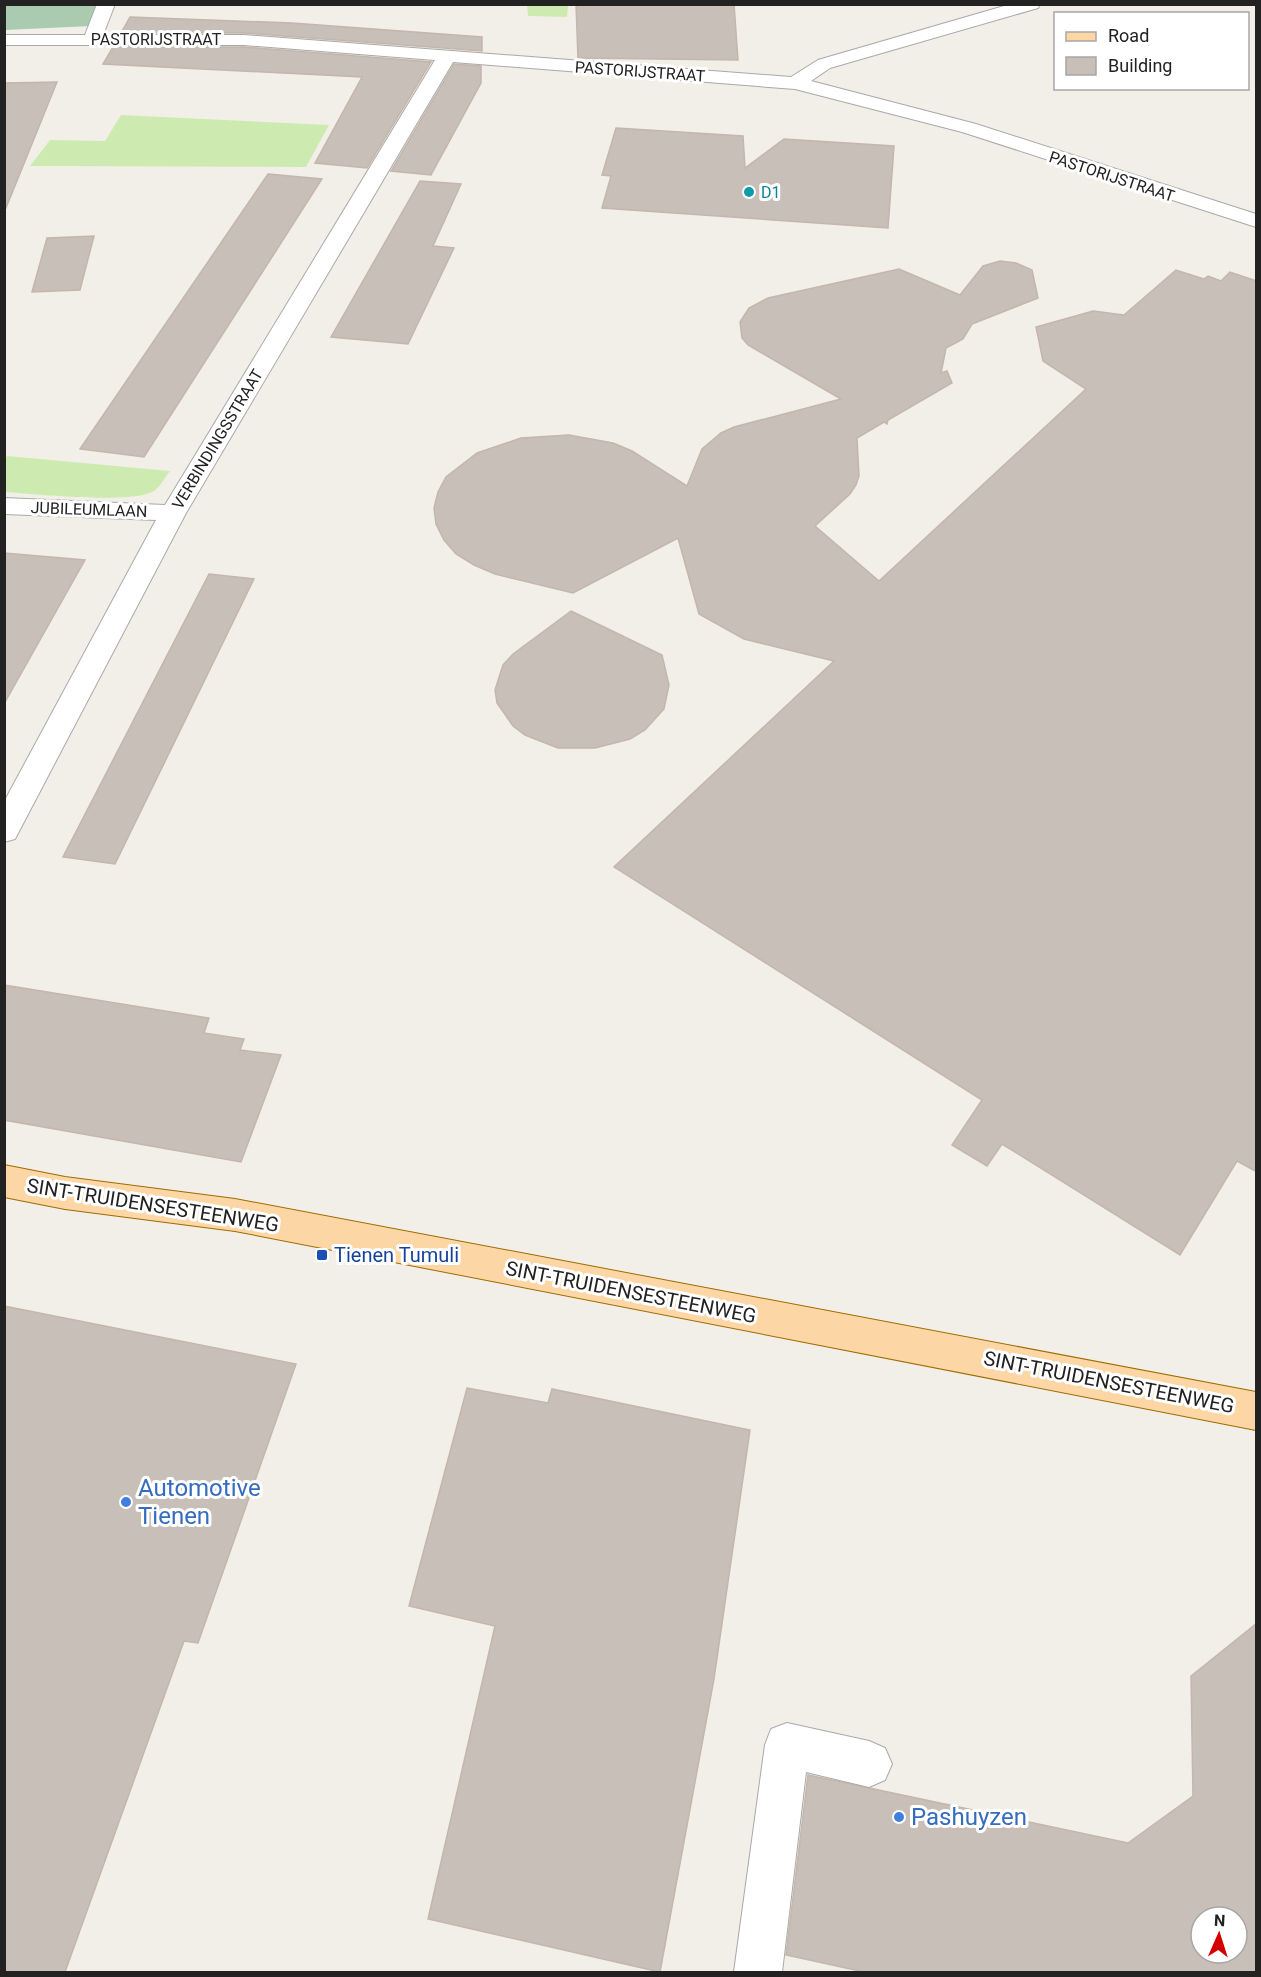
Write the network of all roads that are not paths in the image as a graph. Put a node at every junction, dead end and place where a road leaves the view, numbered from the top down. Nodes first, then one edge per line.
1 (106, 4) edge
2 (1032, 4) edge
3 (93, 38) junction
4 (4, 40) edge
5 (447, 56) junction
6 (795, 83) junction
7 (1257, 221) edge
8 (4, 506) edge
9 (173, 513) junction
10 (4, 831) edge
11 (4, 1181) edge
12 (1257, 1411) edge
13 (869, 1764) dead end
14 (758, 1972) edge

1 - 3 street
2 - 6 street
3 - 4 street, PASTORIJSTRAAT
3 - 5 street, PASTORIJSTRAAT
5 - 6 street, PASTORIJSTRAAT
5 - 9 street, VERBINDINGSSTRAAT
6 - 7 street, PASTORIJSTRAAT
8 - 9 street, JUBILEUMLAAN
9 - 10 street, VERBINDINGSSTRAAT
11 - 12 main road, SINT-TRUIDENSESTEENWEG
13 - 14 street

